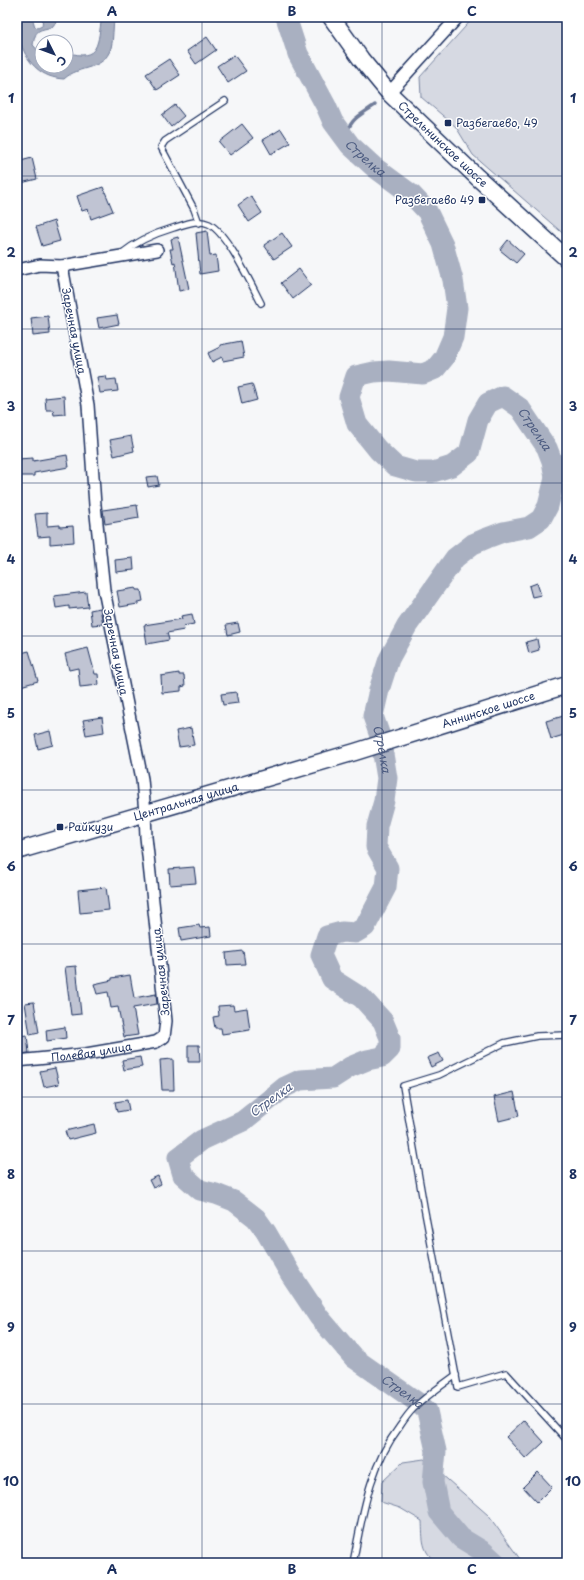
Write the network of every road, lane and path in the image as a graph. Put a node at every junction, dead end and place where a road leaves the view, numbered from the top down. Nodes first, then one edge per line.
1 (331, 17) edge
2 (458, 17) edge
3 (389, 92) junction
4 (225, 101) dead end
5 (199, 222) junction
6 (157, 250) dead end
7 (116, 257) junction
8 (567, 259) edge
9 (65, 266) junction
10 (17, 270) edge
11 (261, 303) dead end
12 (567, 685) edge
13 (355, 752) joint
14 (145, 813) junction
15 (17, 851) edge
16 (567, 1035) edge
17 (164, 1037) joint
18 (17, 1061) edge
19 (456, 1376) junction
20 (567, 1440) edge
21 (353, 1563) edge

1 - 3 main road, Стрельнинское шоссе
2 - 3 street
3 - 8 main road, Стрельнинское шоссе
4 - 5 lane
5 - 7 lane
5 - 11 lane
6 - 7 street
7 - 9 street
9 - 10 street
9 - 14 street, Заречная улица
12 - 13 main road, Аннинское шоссе
13 - 14 main road, Центральная улица
14 - 15 main road, Центральная улица
14 - 17 street, Заречная улица
16 - 19 lane
17 - 18 street, Полевая улица
19 - 20 lane
19 - 21 lane

